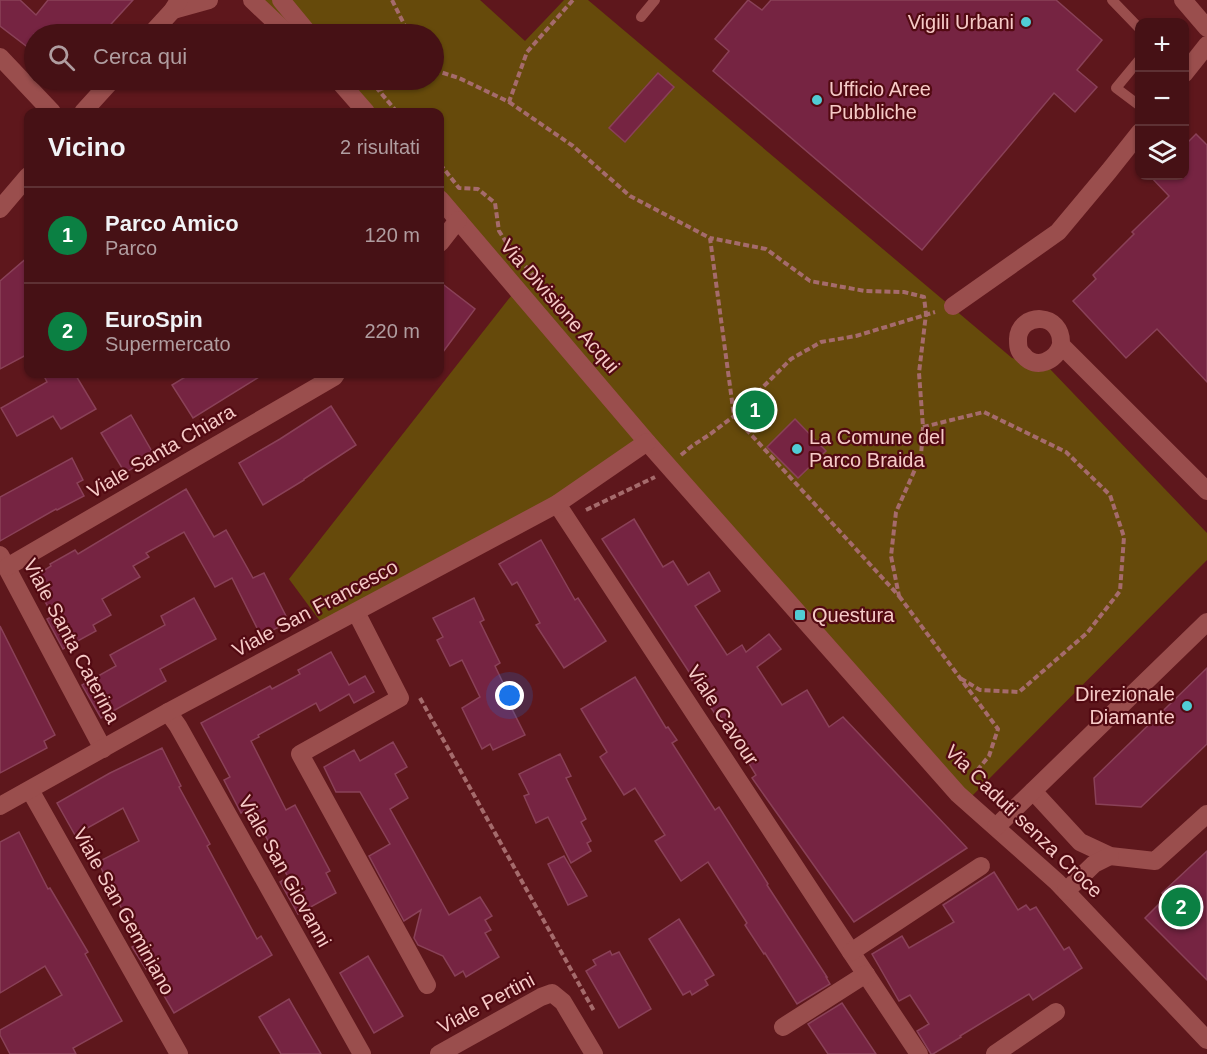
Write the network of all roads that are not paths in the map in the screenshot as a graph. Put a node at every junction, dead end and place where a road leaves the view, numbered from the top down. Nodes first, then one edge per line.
1 (209, 0) edge
2 (252, 0) edge
3 (281, 0) edge
4 (655, 0) edge
5 (1112, 0) edge
6 (1183, 0) edge
7 (176, 5) edge
8 (641, 17) dead end
9 (160, 24) edge
10 (277, 24) edge
11 (301, 24) edge
12 (1135, 24) edge
13 (1207, 28) edge
14 (1207, 45) edge
15 (0, 57) edge
16 (1135, 65) edge
17 (1187, 72) edge
18 (24, 82) edge
19 (31, 90) edge
20 (103, 90) edge
21 (347, 90) edge
22 (1135, 102) edge
23 (48, 108) edge
24 (87, 108) edge
25 (362, 108) edge
26 (1135, 138) edge
27 (24, 181) edge
28 (444, 204) edge
29 (0, 209) edge
30 (458, 220) junction
31 (444, 238) edge
32 (953, 306) road end
33 (1061, 345) dead end
34 (332, 378) edge
35 (647, 442) junction
36 (1207, 491) edge
37 (557, 504) junction
38 (4, 561) edge
39 (356, 612) junction
40 (1207, 622) edge
41 (168, 711) junction
42 (103, 749) junction
43 (30, 790) junction
44 (1033, 791) junction
45 (0, 806) edge
46 (1207, 814) edge
47 (996, 826) junction
48 (1110, 856) junction
49 (981, 866) dead end
50 (1066, 891) junction
51 (851, 952) junction
52 (866, 974) junction
53 (427, 986) dead end
54 (1056, 1012) dead end
55 (783, 1027) dead end
56 (1207, 1040) edge
57 (179, 1054) edge
58 (362, 1054) edge
59 (440, 1054) edge
60 (594, 1054) edge
61 (919, 1054) edge
62 (995, 1054) edge

1 - 7 street
2 - 10 street
3 - 11 street
4 - 8 lane
5 - 12 lane
6 - 13 street
7 - 9 street
14 - 17 street
15 - 18 street
16 - 22 lane
19 - 23 street
20 - 24 street
21 - 25 street
26 - 32 street
27 - 29 street
28 - 30 street, Via Divisione Acqui
30 - 31 street
30 - 35 street, Via Divisione Acqui
33 - 36 street
34 - 38 street, Viale Santa Chiara
35 - 37 street, Viale San Francesco
35 - 47 street, Via Caduti senza Croce
37 - 39 street, Viale San Francesco
37 - 51 street, Viale Cavour
38 - 42 street, Viale Santa Caterina
39 - 41 street, Viale San Francesco
39 - 53 street
40 - 44 street
41 - 42 street, Viale San Francesco
41 - 58 street, Viale San Giovanni
42 - 43 street, Viale San Francesco
43 - 45 street, Viale San Francesco
43 - 57 street, Viale San Geminiano
44 - 47 street
44 - 48 street
46 - 48 street
47 - 50 street, Via Caduti senza Croce
48 - 50 street
49 - 51 street
50 - 56 street, Via Caduti senza Croce
51 - 52 street, Viale Cavour
52 - 55 street
52 - 61 street, Viale Cavour
54 - 62 street
59 - 60 street, Viale Pertini

